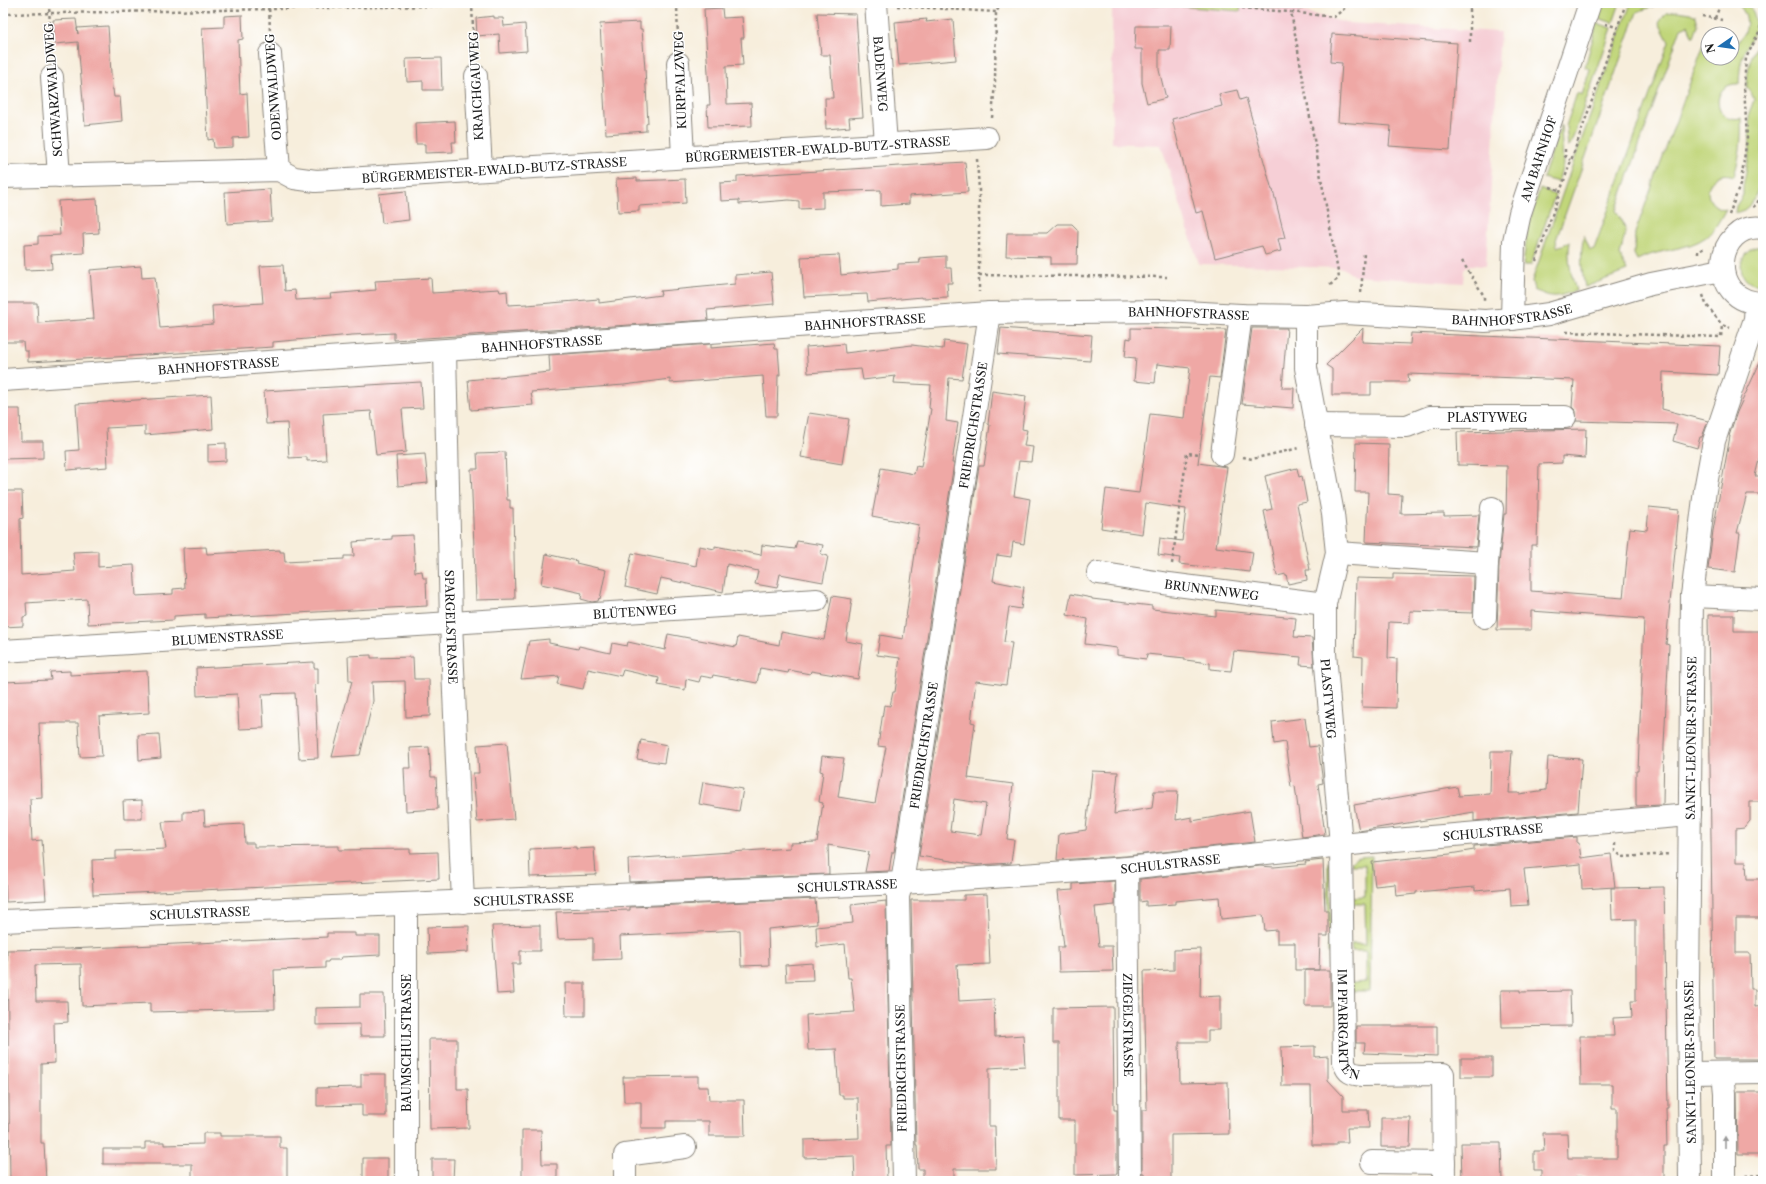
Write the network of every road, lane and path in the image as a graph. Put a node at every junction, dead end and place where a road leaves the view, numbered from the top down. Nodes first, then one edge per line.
1 (49, 3) edge
2 (269, 3) edge
3 (599, 3) edge
4 (677, 3) edge
5 (1002, 3) edge
6 (1351, 3) edge
7 (1470, 3) edge
8 (1590, 3) edge
9 (1626, 3) edge
10 (1721, 3) edge
11 (1763, 3) edge
12 (472, 4) edge
13 (876, 4) edge
14 (1242, 8) dead end
15 (269, 9) junction
16 (996, 12) junction
17 (1290, 12) junction
18 (49, 13) junction
19 (3, 14) edge
20 (1702, 16) dead end
21 (1715, 18) junction
22 (1722, 20) dead end
23 (1470, 44) dead end
24 (270, 54) joint
25 (678, 63) joint
26 (476, 76) joint
27 (52, 77) joint
28 (981, 138) junction
29 (886, 144) junction
30 (683, 156) junction
31 (279, 170) junction
32 (482, 170) junction
33 (59, 176) junction
34 (3, 177) edge
35 (1763, 189) edge
36 (1757, 204) dead end
37 (1727, 219) dead end
38 (1763, 228) edge
39 (1364, 254) dead end
40 (1462, 261) dead end
41 (1534, 267) dead end
42 (1722, 270) junction
43 (1700, 273) junction
44 (979, 275) junction
45 (1167, 277) dead end
46 (1330, 285) dead end
47 (1361, 297) dead end
48 (1759, 303) edge
49 (990, 313) junction
50 (1241, 315) junction
51 (1306, 316) junction
52 (1512, 319) junction
53 (1485, 321) junction
54 (1722, 325) junction
55 (1561, 332) dead end
56 (1750, 336) junction
57 (445, 351) junction
58 (3, 380) edge
59 (1565, 417) dead end
60 (1318, 434) junction
61 (1222, 454) junction
62 (1492, 508) dead end
63 (1337, 554) junction
64 (1487, 563) junction
65 (1098, 573) dead end
66 (1169, 584) junction
67 (1692, 596) junction
68 (1763, 599) edge
69 (817, 600) dead end
70 (1325, 604) junction
71 (1485, 617) dead end
72 (451, 622) junction
73 (3, 651) edge
74 (1690, 815) junction
75 (1614, 822) junction
76 (1341, 845) junction
77 (1690, 852) junction
78 (1128, 868) junction
79 (902, 882) junction
80 (463, 902) junction
81 (406, 905) junction
82 (3, 921) edge
83 (1763, 1072) edge
84 (1690, 1073) junction
85 (1723, 1073) junction
86 (685, 1147) dead end
87 (1372, 1162) dead end
88 (1444, 1172) edge
89 (406, 1181) edge
90 (625, 1181) edge
91 (904, 1181) edge
92 (1130, 1181) edge
93 (1690, 1181) edge
94 (1725, 1181) edge

1 - 18 path, SCHWARZWALDWEG
2 - 15 path, ODENWALDWEG
3 - 12 path
4 - 25 path, KURPFALZWEG
5 - 16 path
6 - 17 path
7 - 23 path
8 - 52 street, AM BAHNHOF
9 - 41 path
10 - 21 path
11 - 37 path
12 - 15 path
12 - 26 path, KRAICHGAUWEG
13 - 16 path
13 - 29 street, BADENWEG
14 - 17 path
15 - 18 path
15 - 24 path, ODENWALDWEG
16 - 28 path
17 - 46 path
18 - 19 path
18 - 27 path, SCHWARZWALDWEG
20 - 21 path
21 - 22 path
24 - 31 street, ODENWALDWEG
25 - 30 street, KURPFALZWEG
26 - 32 street, KRAICHGAUWEG
27 - 33 street, SCHWARZWALDWEG
28 - 29 street, BÜRGERMEISTER-EWALD-BUTZ-STRASSE
28 - 44 path
29 - 30 street, BÜRGERMEISTER-EWALD-BUTZ-STRASSE
30 - 32 street, BÜRGERMEISTER-EWALD-BUTZ-STRASSE
31 - 32 street, BÜRGERMEISTER-EWALD-BUTZ-STRASSE
31 - 33 street, BÜRGERMEISTER-EWALD-BUTZ-STRASSE
33 - 34 street, BÜRGERMEISTER-EWALD-BUTZ-STRASSE
35 - 36 path
38 - 42 street
39 - 47 path
40 - 53 path
42 - 43 street, BAHNHOFSTRASSE
42 - 48 street, SANKT-LEONER-STRASSE
43 - 52 street, BAHNHOFSTRASSE
43 - 54 path
44 - 45 path
44 - 49 path
48 - 56 street, SANKT-LEONER-STRASSE
49 - 50 street, BAHNHOFSTRASSE
49 - 57 street, BAHNHOFSTRASSE
49 - 79 street, FRIEDRICHSTRASSE
50 - 51 street, BAHNHOFSTRASSE
50 - 61 street
51 - 53 street, BAHNHOFSTRASSE
51 - 60 street, PLASTYWEG
52 - 53 street, BAHNHOFSTRASSE
54 - 55 path
54 - 56 path
56 - 67 street, SANKT-LEONER-STRASSE
57 - 58 street, BAHNHOFSTRASSE
57 - 72 street, SPARGELSTRASSE
59 - 60 street, PLASTYWEG
60 - 61 path
60 - 63 street, PLASTYWEG
61 - 66 path
62 - 64 street
63 - 64 street
63 - 70 street, PLASTYWEG
64 - 71 street
65 - 66 street, BRUNNENWEG
66 - 70 street, BRUNNENWEG
67 - 68 street
67 - 74 street, SANKT-LEONER-STRASSE
69 - 72 street, BLÜTENWEG
70 - 76 street, PLASTYWEG
72 - 73 street, BLUMENSTRASSE
72 - 80 street, SPARGELSTRASSE
74 - 75 street, SCHULSTRASSE
74 - 77 street, SANKT-LEONER-STRASSE
75 - 76 street, SCHULSTRASSE
75 - 77 path
76 - 78 street, SCHULSTRASSE
76 - 88 street, IM PFARRGARTEN
77 - 84 street, SANKT-LEONER-STRASSE
78 - 79 street, SCHULSTRASSE
78 - 92 street, ZIEGELSTRASSE
79 - 80 street, SCHULSTRASSE
79 - 91 street, FRIEDRICHSTRASSE
80 - 81 street, SCHULSTRASSE
81 - 82 street, SCHULSTRASSE
81 - 89 street, BAUMSCHULSTRASSE
83 - 85 street
84 - 85 street
84 - 93 street, SANKT-LEONER-STRASSE
94 -> 85 street
86 - 90 street
87 - 88 street, IM PFARRGARTEN

